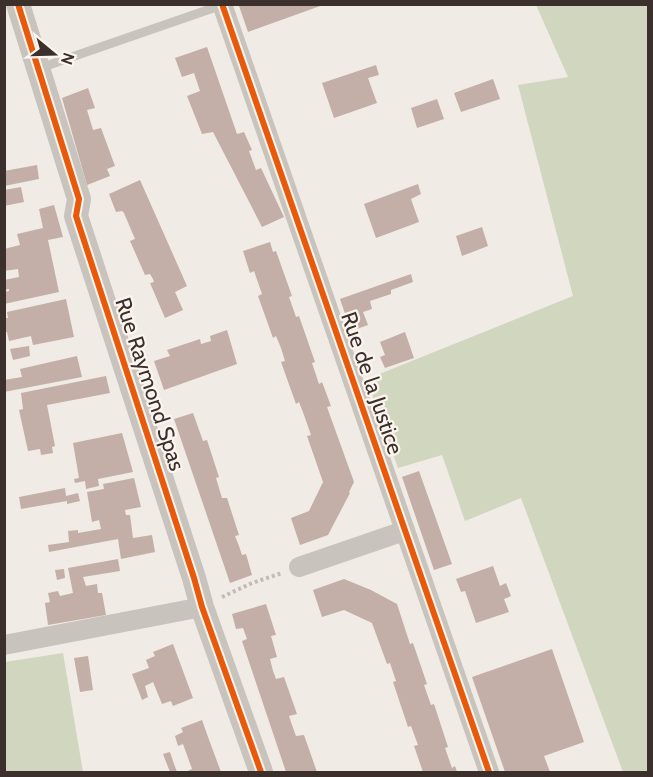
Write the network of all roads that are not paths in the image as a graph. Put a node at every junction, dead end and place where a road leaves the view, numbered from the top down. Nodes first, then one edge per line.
1 (18, 4) edge
2 (222, 5) edge
3 (4, 14) edge
4 (31, 72) junction
5 (405, 531) junction
6 (299, 567) road end
7 (202, 607) junction
8 (4, 645) edge
9 (261, 772) edge
10 (489, 772) edge

1 - 4 street, Rue Raymond Spas
2 - 4 lane
2 - 5 street, Rue de la Justice
3 - 4 street, Rue Raymond Spas
4 - 7 street, Rue Raymond Spas
5 - 6 street
5 - 10 street, Rue de la Justice
7 - 8 street
7 - 9 street, Rue Raymond Spas

